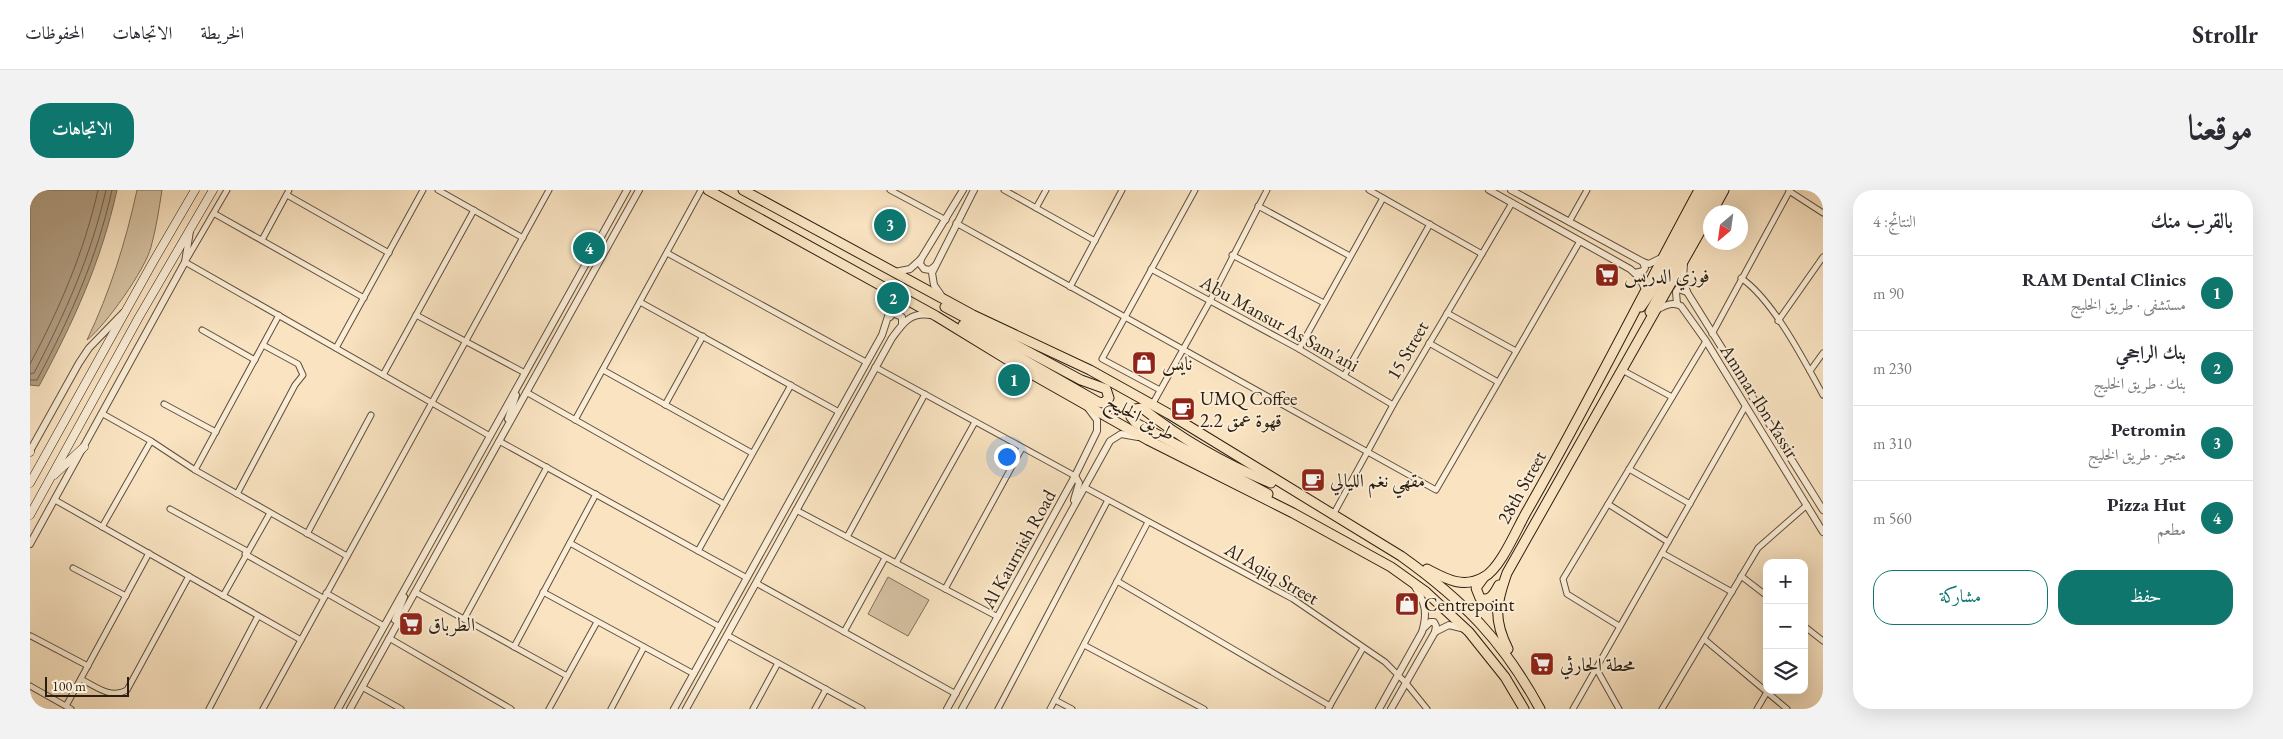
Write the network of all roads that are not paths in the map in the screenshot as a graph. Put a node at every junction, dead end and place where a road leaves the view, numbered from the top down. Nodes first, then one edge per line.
1 (213, 190) edge
2 (227, 190) edge
3 (423, 190) edge
4 (438, 190) edge
5 (549, 190) edge
6 (627, 190) edge
7 (639, 190) edge
8 (702, 190) edge
9 (708, 190) edge
10 (743, 190) edge
11 (890, 190) edge
12 (963, 190) edge
13 (974, 190) edge
14 (1004, 190) edge
15 (1046, 190) edge
16 (1122, 190) edge
17 (1194, 190) edge
18 (1267, 190) edge
19 (1369, 190) edge
20 (1489, 190) edge
21 (1511, 190) edge
22 (1588, 190) edge
23 (1699, 190) edge
24 (1708, 190) edge
25 (1717, 190) edge
26 (1724, 190) edge
27 (194, 191) edge
28 (1789, 191) edge
29 (288, 192) edge
30 (1383, 198) junction
31 (1512, 203) junction
32 (1716, 205) edge
33 (1258, 206) junction
34 (1036, 208) junction
35 (474, 210) junction
36 (1823, 213) edge
37 (214, 214) junction
38 (946, 220) junction
39 (1569, 222) junction
40 (956, 223) junction
41 (1430, 224) junction
42 (190, 227) junction
43 (1703, 227) edge
44 (523, 238) junction
45 (262, 240) junction
46 (1095, 241) junction
47 (1580, 241) junction
48 (389, 253) junction
49 (667, 253) junction
50 (1482, 254) junction
51 (1232, 255) junction
52 (1350, 256) junction
53 (1662, 257) junction
54 (1823, 258) edge
55 (921, 259) junction
56 (1684, 261) junction
57 (185, 262) junction
58 (1643, 262) junction
59 (934, 266) junction
60 (1151, 269) junction
61 (888, 271) junction
62 (1635, 273) junction
63 (1741, 278) junction
64 (905, 279) junction
65 (877, 283) junction
66 (1070, 287) junction
67 (1645, 289) junction
68 (1687, 292) junction
69 (364, 298) junction
70 (947, 301) junction
71 (1210, 301) junction
72 (640, 302) junction
73 (1324, 303) junction
74 (915, 304) junction
75 (1677, 304) junction
76 (127, 308) junction
77 (1658, 309) junction
78 (1447, 313) junction
79 (279, 315) junction
80 (416, 315) junction
81 (936, 316) junction
82 (1125, 317) junction
83 (888, 321) junction
84 (1778, 321) junction
85 (900, 327) junction
86 (202, 330) dead end
87 (1624, 330) junction
88 (1712, 334) junction
89 (703, 336) junction
90 (1706, 341) junction
91 (466, 342) junction
92 (1429, 343) junction
93 (263, 345) junction
94 (1636, 347) junction
95 (336, 348) junction
96 (1184, 348) junction
97 (1299, 350) junction
98 (1516, 352) junction
99 (1823, 354) edge
100 (255, 360) junction
101 (866, 362) junction
102 (875, 367) junction
103 (603, 370) junction
104 (1622, 370) junction
105 (1810, 371) junction
106 (525, 373) junction
107 (383, 375) junction
108 (1344, 376) junction
109 (1498, 382) junction
110 (791, 385) junction
111 (1160, 390) junction
112 (526, 392) junction
113 (925, 394) junction
114 (1823, 395) edge
115 (1672, 397) junction
116 (432, 402) junction
117 (164, 404) dead end
118 (665, 404) junction
119 (1084, 404) junction
120 (1152, 405) junction
121 (1393, 405) junction
122 (1746, 407) junction
123 (839, 412) junction
124 (103, 414) junction
125 (371, 415) dead end
126 (575, 420) junction
127 (975, 422) junction
128 (216, 432) junction
129 (490, 436) junction
130 (1148, 440) junction
131 (151, 441) junction
132 (499, 441) junction
133 (84, 447) junction
134 (1022, 448) junction
135 (30, 451) edge
136 (1368, 452) junction
137 (752, 453) junction
138 (547, 468) junction
139 (1629, 469) junction
140 (195, 470) junction
141 (1075, 476) junction
142 (49, 480) junction
143 (30, 483) edge
144 (1084, 487) junction
145 (237, 494) junction
146 (596, 494) junction
147 (1297, 494) junction
148 (55, 500) junction
149 (1108, 500) junction
150 (724, 504) junction
151 (1608, 504) junction
152 (1690, 504) junction
153 (1807, 506) junction
154 (170, 508) dead end
155 (796, 510) junction
156 (1823, 510) edge
157 (270, 513) junction
158 (30, 515) edge
159 (1333, 515) junction
160 (1065, 522) junction
161 (1148, 522) junction
162 (1315, 525) junction
163 (102, 527) junction
164 (1823, 532) edge
165 (307, 534) junction
166 (847, 537) junction
167 (1668, 542) junction
168 (570, 543) junction
169 (30, 544) edge
170 (698, 550) junction
171 (149, 553) junction
172 (246, 553) junction
173 (1662, 553) junction
174 (347, 556) junction
175 (1401, 556) junction
176 (885, 558) junction
177 (896, 563) junction
178 (74, 568) dead end
179 (1507, 573) junction
180 (189, 576) junction
181 (1741, 576) junction
182 (412, 577) junction
183 (1484, 577) junction
184 (747, 578) junction
185 (1410, 580) junction
186 (1117, 581) junction
187 (756, 583) junction
188 (945, 589) junction
189 (415, 592) junction
190 (544, 592) junction
191 (1732, 592) junction
192 (1763, 593) edge
193 (126, 596) junction
194 (223, 596) junction
195 (325, 596) junction
196 (739, 613) junction
197 (258, 616) junction
198 (998, 617) junction
199 (464, 619) junction
200 (597, 622) junction
201 (384, 626) junction
202 (1619, 626) junction
203 (720, 627) junction
204 (1808, 629) edge
205 (1466, 630) junction
206 (844, 632) junction
207 (1422, 632) junction
208 (1435, 632) junction
209 (727, 635) junction
210 (31, 636) edge
211 (389, 638) junction
212 (300, 640) junction
213 (1704, 640) junction
214 (1823, 641) edge
215 (1084, 645) junction
216 (514, 647) junction
217 (644, 647) junction
218 (1363, 648) junction
219 (778, 663) junction
220 (88, 666) junction
221 (971, 667) junction
222 (1596, 668) junction
223 (1519, 672) junction
224 (694, 674) junction
225 (567, 676) junction
226 (1398, 676) junction
227 (81, 679) junction
228 (1406, 683) junction
229 (30, 686) edge
230 (362, 687) junction
231 (826, 689) junction
232 (1763, 689) edge
233 (956, 694) junction
234 (1766, 694) edge
235 (1769, 694) edge
236 (1055, 700) junction
237 (1329, 707) edge
238 (68, 708) edge
239 (210, 709) edge
240 (263, 709) edge
241 (338, 709) edge
242 (350, 709) edge
243 (401, 709) edge
244 (511, 709) edge
245 (549, 709) edge
246 (611, 709) edge
247 (674, 709) edge
248 (686, 709) edge
249 (753, 709) edge
250 (816, 709) edge
251 (862, 709) edge
252 (948, 709) edge
253 (952, 709) edge
254 (962, 709) edge
255 (998, 709) edge
256 (1050, 709) edge
257 (1072, 709) edge
258 (1204, 709) edge
259 (1379, 709) edge
260 (1391, 709) edge
261 (1427, 709) edge
262 (1524, 709) edge
263 (1540, 709) edge
264 (1573, 709) edge
265 (1619, 709) edge
266 (1662, 709) edge
267 (1757, 709) edge
268 (1787, 709) edge

1 - 42 main road
2 - 37 street
3 - 48 street
4 - 35 street
5 - 44 street
6 - 106 street
7 - 112 street
8 - 49 street
9 - 65 main road, طريق الخليج
10 - 61 main road, طريق الخليج
11 - 38 street
12 - 38 street
13 - 40 street
14 - 34 street
15 - 34 street
16 - 46 street
17 - 60 street
18 - 33 street
19 - 30 street
20 - 31 street
21 - 39 street
22 - 39 street
23 - 53 main road, 28th Street
24 - 87 main road, 28th Street
25 - 94 main road, 28th Street
26 - 32 main road, 28th Street
27 - 76 main road
28 - 36 street
28 - 63 street
29 - 45 street
29 - 48 street
30 - 41 street
30 - 52 street
31 - 47 street
31 - 50 street, 15 Street
33 - 51 street
33 - 52 street
34 - 46 street
35 - 44 street
35 - 80 street
37 - 45 street
37 - 57 street
38 - 55 street
39 - 58 street
40 - 59 street
40 - 66 street
41 - 50 street
41 - 108 street
42 - 57 street
42 - 142 main road
43 - 56 main road, 28th Street
44 - 91 street
45 - 69 street
46 - 66 street
47 - 62 street
47 - 98 street
48 - 69 street
49 - 72 street
49 - 101 street
50 - 78 street, 15 Street
51 - 71 street
51 - 73 street
52 - 73 street
53 - 58 street
53 - 67 main road, 28th Street
54 - 84 street
55 - 59 street
55 - 61 street
56 - 68 street
56 - 77 main road, 28th Street
57 - 79 street
57 - 124 street
58 - 62 street
59 - 70 street
60 - 71 street, Abu Mansur As Sam'ani
60 - 82 street
61 - 64 main road, طريق الخليج
62 - 67 street
63 - 84 street
63 - 88 street
64 - 70 main road, طريق الخليج
64 - 74 main road
65 - 74 main road, طريق الخليج
65 - 83 street
66 - 82 street
67 - 87 main road, 28th Street
68 - 75 street
68 - 88 street, Ammar Ibn Yassir
69 - 95 street
70 - 120 main road, طريق الخليج
71 - 96 street
71 - 97 street, Abu Mansur As Sam'ani
72 - 89 street
72 - 103 street
73 - 97 street
74 - 81 main road, طريق الخليج
75 - 77 street
75 - 90 street, Ammar Ibn Yassir
76 - 135 street
76 - 143 main road
77 - 94 main road, 28th Street
78 - 92 street, 15 Street
78 - 98 street
79 - 93 street
79 - 95 street
80 - 91 street
80 - 107 street
81 - 85 street
81 - 119 main road, طريق الخليج
82 - 96 street
82 - 111 street
83 - 85 street
83 - 101 street
84 - 105 street
85 - 102 street
86 - 100 street
87 - 183 main road, 28th Street
88 - 156 street, Ammar Ibn Yassir
89 - 110 street
89 - 118 street
90 - 115 street
90 - 122 street, Ammar Ibn Yassir
91 - 106 street
91 - 116 street
92 - 109 street
92 - 121 street, 15 Street
93 - 100 street
93 - 145 street
94 - 104 main road, 28th Street
95 - 107 street
96 - 111 street
96 - 136 street
97 - 108 street, Abu Mansur As Sam'ani
98 - 109 street
99 - 105 street
100 - 128 street
101 - 123 street
102 - 113 street
102 - 155 street
103 - 118 street
103 - 126 street
104 - 115 street
104 - 179 main road, 28th Street
105 - 114 street
106 - 129 street
106 - 132 street
107 - 116 street
108 - 121 street, Abu Mansur As Sam'ani
109 - 136 street
110 - 123 street
110 - 137 street
111 - 120 street
112 - 126 street
112 - 132 street
113 - 127 street
113 - 166 street
115 - 139 street
116 - 129 street
116 - 174 street
117 - 128 street
118 - 137 street
119 - 130 main road, طريق الخليج
119 - 141 street, Al Kaurnish Road
120 - 147 main road, طريق الخليج
121 - 136 street, 15 Street
122 - 152 street
122 - 153 street, Ammar Ibn Yassir
123 - 184 street
124 - 131 street
124 - 133 street
125 - 165 street
126 - 150 street
127 - 134 street
127 - 177 street
128 - 140 street
129 - 182 street
130 - 144 street, Al Kaurnish Road
130 - 162 main road, طريق الخليج
131 - 140 street
131 - 163 street
132 - 138 street
132 - 189 street
133 - 142 main road
133 - 148 street
134 - 141 street
134 - 188 street
136 - 159 street, 15 Street
137 - 150 street
138 - 146 street
138 - 199 street
139 - 151 street
139 - 152 street
140 - 145 street
141 - 160 street
141 - 198 street, Al Kaurnish Road
142 - 158 main road
144 - 149 street, Al Aqiq Street
144 - 160 street, Al Kaurnish Road
145 - 157 street
146 - 168 street
146 - 170 street
147 - 159 main road, طريق الخليج
147 - 162 main road
148 - 163 street
148 - 169 street
149 - 161 street, Al Aqiq Street
149 - 255 street
150 - 170 street
151 - 167 street
151 - 202 street
152 - 167 street
153 - 164 street, Ammar Ibn Yassir
153 - 181 street
154 - 172 street
155 - 166 street
155 - 187 street
157 - 165 street
157 - 172 street
159 - 175 main road, طريق الخليج
160 - 254 street, Al Kaurnish Road
161 - 186 street
161 - 218 street, Al Aqiq Street
162 - 185 main road, طريق الخليج
163 - 171 street
165 - 174 street
166 - 176 street
167 - 173 street
168 - 190 street
168 - 203 street
170 - 184 street
171 - 180 street
171 - 193 street
172 - 194 street
172 - 195 street
173 - 191 street
173 - 202 street
174 - 195 street
175 - 183 main road
175 - 223 main road, طريق الخليج
176 - 177 street
176 - 206 street
177 - 188 street
178 - 193 street
179 - 183 main road
179 - 223 main road, 28th Street
180 - 194 street
180 - 227 street
181 - 191 street
181 - 192 street
182 - 201 street
182 - 211 street
184 - 196 street
184 - 203 street
185 - 205 main road, طريق الخليج
185 - 207 street
186 - 215 street
186 - 237 street
187 - 196 street
187 - 206 street
188 - 198 street
189 - 199 street
189 - 211 street
190 - 200 street
190 - 216 street
191 - 213 street
193 - 220 street
194 - 197 street
195 - 201 street
195 - 212 street
196 - 209 street
197 - 212 street
197 - 239 street
198 - 221 street, Al Kaurnish Road
199 - 216 street
200 - 217 street
200 - 225 street
201 - 241 street
202 - 222 street
203 - 224 street
204 - 214 street
205 - 208 street
205 - 262 main road, طريق الخليج
206 - 233 street
207 - 208 street
207 - 226 street
208 - 228 street
209 - 219 street
209 - 248 street
210 - 220 street
211 - 230 street
211 - 244 street
212 - 240 street
213 - 232 street
213 - 266 street
215 - 236 street
215 - 258 street
216 - 225 street
217 - 224 street
217 - 246 street
218 - 226 street, Al Aqiq Street
218 - 237 street
219 - 231 street
219 - 249 street
220 - 227 street
221 - 233 street, Al Kaurnish Road
221 - 253 street
222 - 264 street
222 - 265 street
223 - 263 main road, طريق الخليج
224 - 247 street
225 - 245 street
226 - 228 street, Al Aqiq Street
226 - 259 street
227 - 238 street
228 - 260 street
228 - 261 street, Al Aqiq Street
229 - 238 street
230 - 242 street
230 - 243 street
231 - 250 street
231 - 251 street
233 - 252 street, Al Kaurnish Road
234 - 267 street
235 - 268 street
236 - 256 street
236 - 257 street

